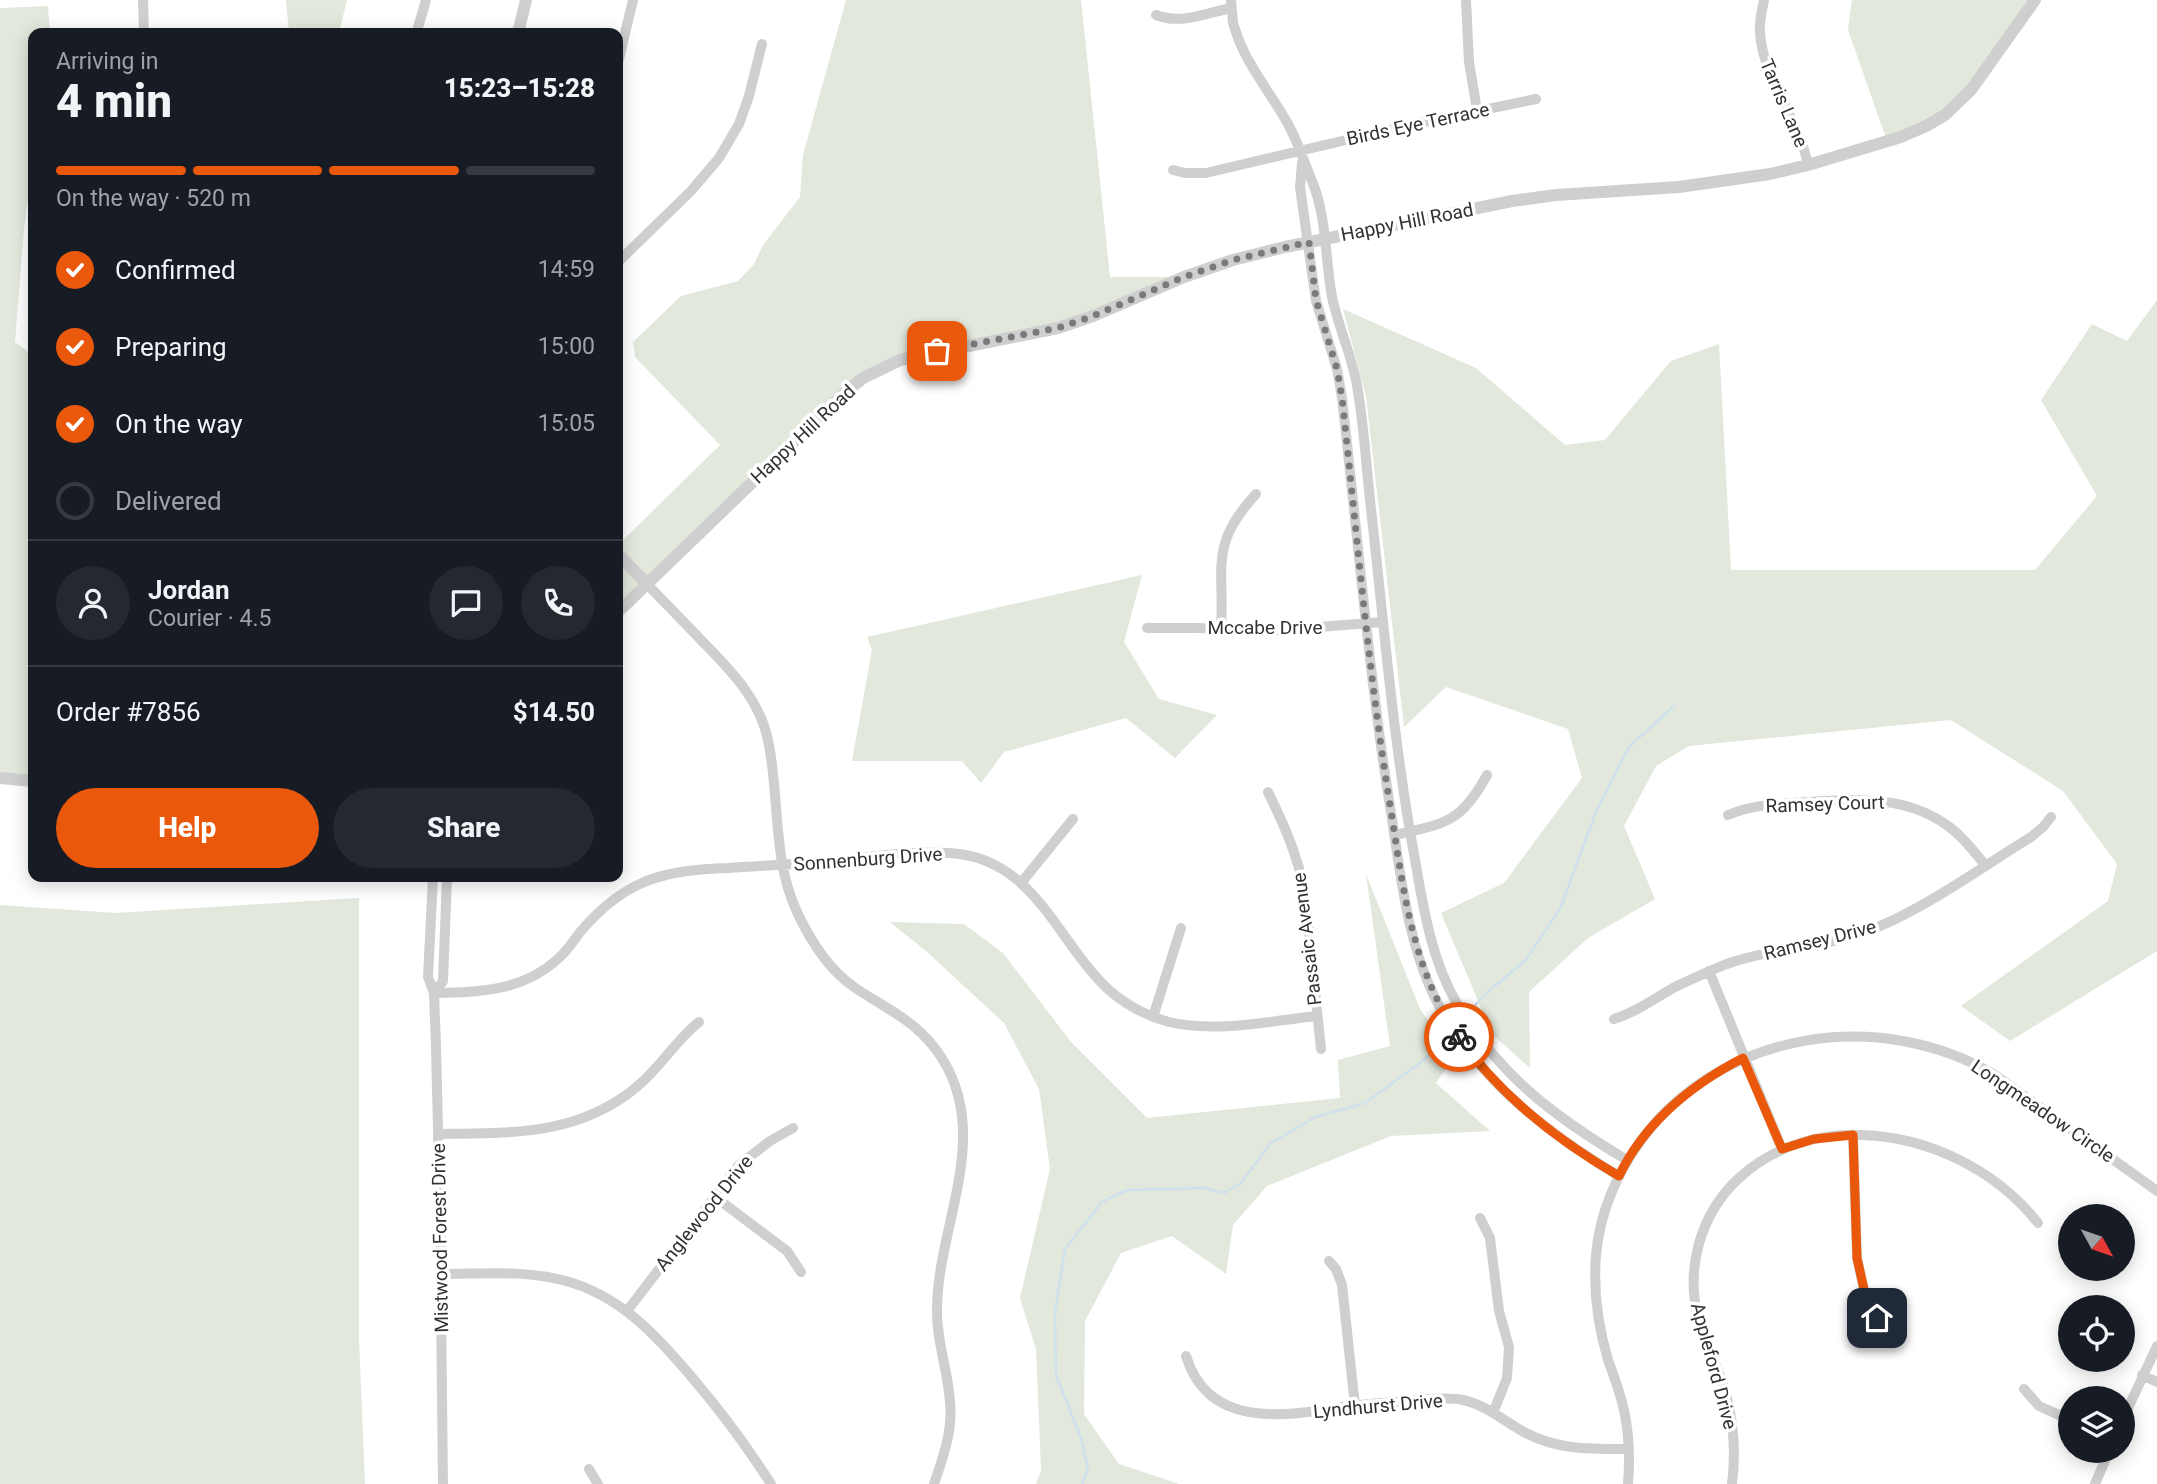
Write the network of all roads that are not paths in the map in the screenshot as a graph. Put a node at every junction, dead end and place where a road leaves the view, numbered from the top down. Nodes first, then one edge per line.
1 (143, 0) edge
2 (426, 0) edge
3 (526, 0) edge
4 (633, 0) edge
5 (1466, 0) edge
6 (1765, 0) edge
7 (2035, 0) edge
8 (1231, 4) edge
9 (1156, 15) dead end
10 (144, 28) edge
11 (418, 28) edge
12 (519, 28) edge
13 (623, 42) edge
14 (762, 44) dead end
15 (1536, 99) dead end
16 (1477, 110) junction
17 (1301, 155) junction
18 (1808, 164) junction
19 (1173, 170) dead end
20 (1325, 238) junction
21 (1309, 242) junction
22 (623, 257) edge
23 (1256, 495) dead end
24 (623, 559) edge
25 (647, 584) junction
26 (623, 607) edge
27 (1383, 622) junction
28 (1367, 624) junction
29 (1147, 628) dead end
30 (1222, 629) junction
31 (1487, 775) dead end
32 (0, 778) edge
33 (28, 780) edge
34 (1268, 792) dead end
35 (1728, 815) dead end
36 (2051, 817) dead end
37 (1073, 819) dead end
38 (1410, 831) junction
39 (1394, 835) junction
40 (783, 864) junction
41 (1985, 865) junction
42 (433, 882) edge
43 (447, 882) edge
44 (1021, 883) junction
45 (1181, 928) dead end
46 (1709, 971) junction
47 (434, 993) junction
48 (1317, 1016) junction
49 (1153, 1017) junction
50 (1614, 1019) dead end
51 (699, 1022) dead end
52 (1321, 1049) dead end
53 (1743, 1058) junction
54 (793, 1128) dead end
55 (438, 1134) junction
56 (1853, 1135) junction
57 (1782, 1149) junction
58 (1626, 1160) junction
59 (1619, 1176) junction
60 (2157, 1191) edge
61 (714, 1196) junction
62 (1480, 1218) dead end
63 (2038, 1223) dead end
64 (1329, 1261) dead end
65 (801, 1272) dead end
66 (440, 1274) junction
67 (627, 1311) junction
68 (1877, 1318) dead end
69 (2157, 1346) edge
70 (1186, 1356) dead end
71 (2142, 1375) junction
72 (2157, 1382) edge
73 (2024, 1389) dead end
74 (2135, 1391) edge
75 (1355, 1406) junction
76 (1493, 1412) junction
77 (2058, 1415) edge
78 (1628, 1449) junction
79 (2104, 1463) edge
80 (589, 1469) dead end
81 (443, 1484) edge
82 (598, 1484) edge
83 (771, 1484) edge
84 (934, 1484) edge
85 (1628, 1484) edge
86 (1732, 1484) edge
87 (2095, 1484) edge

1 - 10 street
2 - 11 street
3 - 12 street
4 - 13 street
5 - 16 street
6 - 18 street, Tarris Lane
7 - 18 street, Happy Hill Road
8 - 9 street
8 - 17 street
14 - 22 street
15 - 16 street, Birds Eye Terrace
16 - 17 street, Birds Eye Terrace
17 - 19 street, Birds Eye Terrace
17 - 20 street
17 - 21 street
18 - 20 street, Happy Hill Road
20 - 21 street, Happy Hill Road
20 - 27 street
21 - 25 street, Happy Hill Road
21 - 28 street
23 - 30 street
24 - 25 street
25 - 26 street, Happy Hill Road
25 - 40 street
27 - 28 street, Mccabe Drive
27 - 38 street
28 - 30 street, Mccabe Drive
28 - 39 street
29 - 30 street, Mccabe Drive
31 - 38 street
32 - 33 street
34 - 48 street, Passaic Avenue
35 - 41 street, Ramsey Court
36 - 41 street, Ramsey Drive
37 - 44 street
38 - 39 street
38 - 58 street
39 - 59 street
40 - 44 street, Sonnenburg Drive
40 - 47 street, Sonnenburg Drive
40 - 84 street
41 - 46 street, Ramsey Drive
42 - 47 street, Mistwood Forest Drive
43 - 47 street, Mistwood Forest Drive
44 - 49 street, Sonnenburg Drive
45 - 49 street
46 - 50 street, Ramsey Drive
46 - 53 street
47 - 55 street, Mistwood Forest Drive
48 - 49 street, Sonnenburg Drive
48 - 52 street, Passaic Avenue
51 - 55 street
53 - 57 street
53 - 58 street, Longmeadow Circle
53 - 60 street, Longmeadow Circle
54 - 61 street, Anglewood Drive
55 - 66 street, Mistwood Forest Drive
56 - 57 street, Appleford Drive
56 - 63 street, Appleford Drive
56 - 68 street
57 - 86 street, Appleford Drive
58 - 59 street, Longmeadow Circle
59 - 78 street, Longmeadow Circle
61 - 65 street
61 - 67 street, Anglewood Drive
62 - 76 street
64 - 75 street
66 - 67 street
66 - 81 street, Mistwood Forest Drive
67 - 83 street
69 - 71 street
70 - 75 street, Lyndhurst Drive
71 - 72 street
71 - 74 street
73 - 77 street
75 - 76 street, Lyndhurst Drive
76 - 78 street, Lyndhurst Drive
78 - 85 street, Longmeadow Circle
79 - 87 street
80 - 82 street

